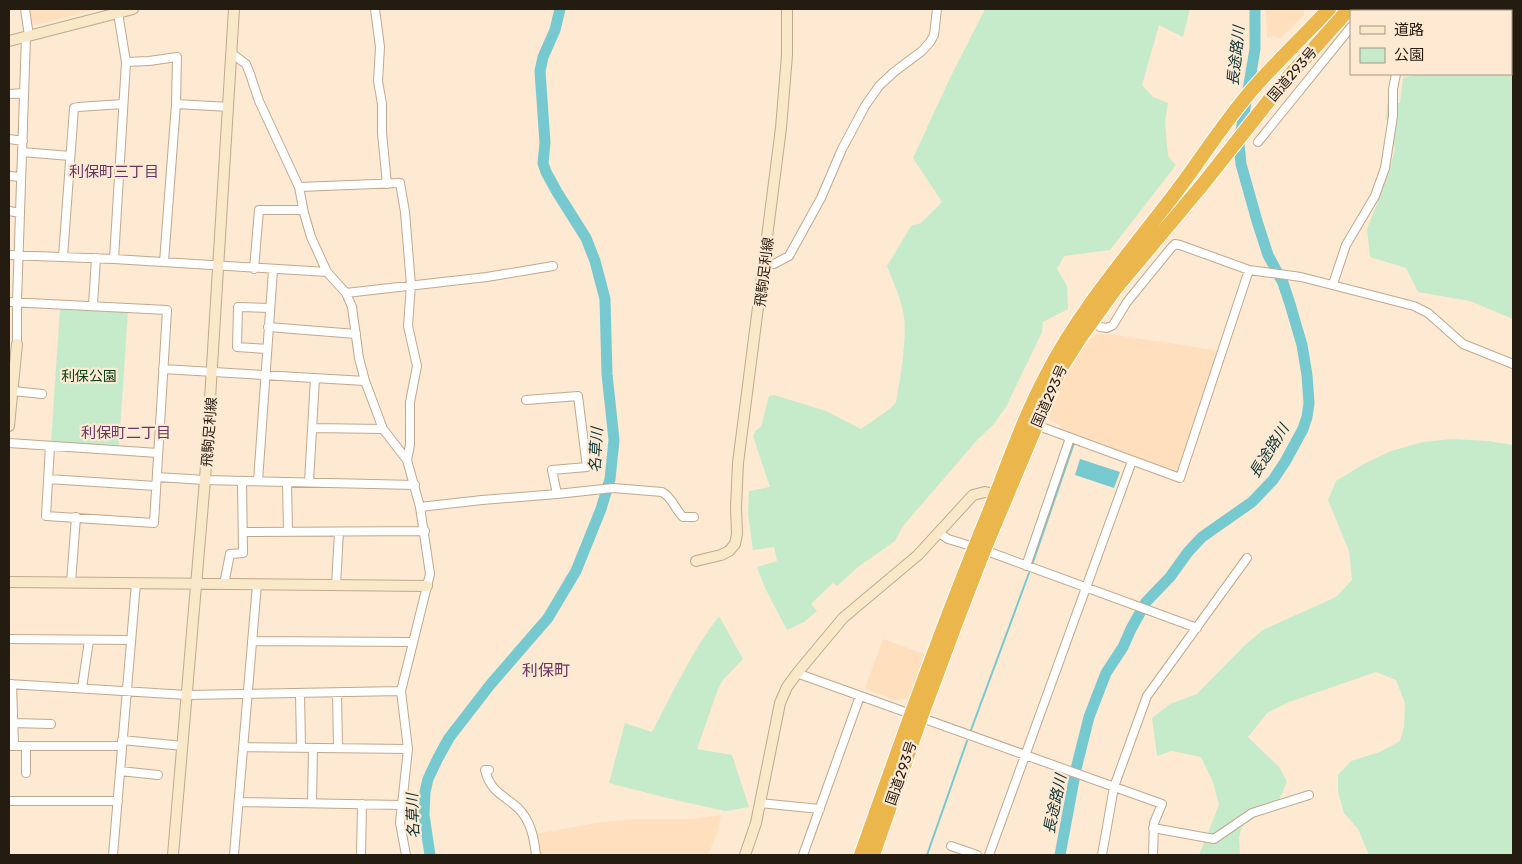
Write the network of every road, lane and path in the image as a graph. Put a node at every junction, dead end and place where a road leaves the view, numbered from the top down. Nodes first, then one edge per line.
1 (25, 9) edge
2 (132, 9) edge
3 (234, 9) edge
4 (375, 9) edge
5 (787, 9) edge
6 (936, 9) edge
7 (1329, 9) edge
8 (1349, 9) edge
9 (118, 13) junction
10 (1350, 28) edge
11 (28, 36) junction
12 (9, 41) edge
13 (231, 53) junction
14 (126, 62) junction
15 (1396, 75) edge
16 (24, 93) junction
17 (9, 94) edge
18 (122, 104) junction
19 (176, 104) junction
20 (229, 107) junction
21 (9, 139) edge
22 (22, 141) junction
23 (1258, 142) dead end
24 (22, 152) junction
25 (70, 156) junction
26 (9, 176) edge
27 (21, 177) junction
28 (388, 184) junction
29 (299, 187) junction
30 (303, 210) junction
31 (9, 212) edge
32 (20, 213) junction
33 (9, 255) edge
34 (18, 255) junction
35 (63, 257) junction
36 (96, 258) junction
37 (114, 259) junction
38 (164, 262) junction
39 (764, 264) junction
40 (219, 266) junction
41 (553, 266) dead end
42 (254, 269) junction
43 (272, 270) junction
44 (1249, 270) junction
45 (327, 272) junction
46 (1333, 284) junction
47 (411, 285) junction
48 (346, 293) junction
49 (13, 302) edge
50 (93, 305) junction
51 (270, 308) junction
52 (1087, 318) junction
53 (268, 327) junction
54 (356, 334) junction
55 (17, 344) joint
56 (267, 350) junction
57 (13, 362) edge
58 (1513, 364) edge
59 (163, 369) junction
60 (213, 372) junction
61 (265, 375) junction
62 (315, 378) junction
63 (365, 381) junction
64 (11, 393) edge
65 (42, 394) dead end
66 (526, 400) dead end
67 (1036, 425) junction
68 (9, 426) edge
69 (312, 428) junction
70 (383, 429) junction
71 (1070, 438) junction
72 (9, 443) edge
73 (50, 446) junction
74 (158, 454) junction
75 (407, 460) junction
76 (1132, 461) junction
77 (157, 477) junction
78 (48, 479) junction
79 (205, 480) junction
80 (242, 481) junction
81 (258, 481) junction
82 (287, 482) junction
83 (309, 482) junction
84 (415, 485) junction
85 (156, 486) junction
86 (557, 494) junction
87 (996, 494) junction
88 (420, 507) junction
89 (76, 517) junction
90 (694, 517) dead end
91 (424, 531) junction
92 (242, 532) junction
93 (288, 532) junction
94 (339, 532) junction
95 (939, 533) junction
96 (979, 549) junction
97 (1247, 558) dead end
98 (696, 561) dead end
99 (1026, 566) junction
100 (9, 582) edge
101 (71, 582) junction
102 (136, 583) junction
103 (196, 584) junction
104 (224, 584) junction
105 (256, 584) junction
106 (336, 585) junction
107 (428, 586) junction
108 (1085, 588) junction
109 (1197, 628) junction
110 (9, 639) edge
111 (89, 640) junction
112 (131, 640) junction
113 (252, 641) junction
114 (413, 642) junction
115 (798, 672) junction
116 (10, 684) edge
117 (82, 688) junction
118 (401, 691) junction
119 (126, 692) junction
120 (337, 692) junction
121 (300, 693) junction
122 (187, 695) junction
123 (247, 695) junction
124 (860, 696) junction
125 (916, 716) junction
126 (14, 723) junction
127 (51, 724) dead end
128 (122, 743) junction
129 (12, 746) edge
130 (26, 746) junction
131 (182, 746) junction
132 (243, 747) junction
133 (301, 748) junction
134 (313, 748) junction
135 (338, 748) junction
136 (408, 749) junction
137 (1026, 756) junction
138 (489, 770) dead end
139 (120, 771) junction
140 (26, 773) dead end
141 (158, 775) dead end
142 (1114, 787) junction
143 (1309, 795) dead end
144 (9, 801) edge
145 (118, 801) junction
146 (239, 802) junction
147 (760, 802) junction
148 (312, 803) junction
149 (362, 804) junction
150 (401, 805) junction
151 (820, 809) junction
152 (1154, 828) junction
153 (951, 846) dead end
154 (113, 855) edge
155 (173, 855) edge
156 (234, 855) edge
157 (360, 855) edge
158 (406, 855) edge
159 (536, 855) edge
160 (745, 855) edge
161 (804, 855) edge
162 (861, 855) edge
163 (873, 855) edge
164 (977, 855) edge
165 (989, 855) edge
166 (1102, 855) edge
167 (1153, 855) edge

1 - 11 street
2 - 9 main road
3 - 13 main road, 飛駒足利線
4 - 28 street
5 - 39 main road, 飛駒足利線
6 - 39 street
7 - 52 highway, 国道293号
8 - 52 highway, 国道293号
9 - 11 main road
9 - 14 street
10 - 23 street
11 - 12 main road
11 - 16 street
13 - 20 main road, 飛駒足利線
13 - 29 street
14 - 18 street
14 - 19 street
15 - 46 street
16 - 17 street
16 - 22 street
18 - 25 street
18 - 37 street
19 - 20 street
19 - 38 street
20 - 40 main road, 飛駒足利線
21 - 22 street
22 - 24 street
24 - 25 street
24 - 27 street
25 - 35 street
26 - 27 street
27 - 32 street
28 - 29 street
28 - 47 street
29 - 30 street
30 - 42 street
30 - 45 street
31 - 32 street
32 - 34 street
33 - 34 street
34 - 35 street
34 - 49 street
35 - 36 street
36 - 37 street
36 - 50 street
37 - 38 street
38 - 40 street
39 - 98 main road, 飛駒足利線
40 - 42 street
40 - 60 main road, 飛駒足利線
41 - 47 street
42 - 43 street
43 - 45 street
43 - 51 street
44 - 46 street
44 - 52 street
44 - 76 street
45 - 48 street
46 - 58 street
47 - 48 street
47 - 75 street
48 - 54 street
49 - 50 street
49 - 55 street
50 - 59 street
51 - 53 street
51 - 56 street
52 - 67 highway, 国道293号
52 - 87 highway, 国道293号
53 - 54 street
53 - 56 street
54 - 63 street
55 - 57 main road
56 - 61 street
57 - 64 main road
59 - 60 street
59 - 74 street
60 - 61 street
60 - 79 main road, 飛駒足利線
61 - 62 street
61 - 81 street
62 - 63 street
62 - 69 street
63 - 70 street
64 - 65 street
64 - 68 main road
66 - 86 street
67 - 71 street
67 - 96 highway, 国道293号
69 - 70 street
69 - 83 street
70 - 75 street
71 - 76 street
71 - 99 street
72 - 73 street
73 - 74 street
73 - 78 street
74 - 77 street
75 - 84 street
76 - 108 street
77 - 79 street
77 - 85 street
78 - 85 street
78 - 89 street
79 - 80 street
79 - 103 main road, 飛駒足利線
80 - 81 street
80 - 92 street
81 - 82 street
82 - 83 street
82 - 93 street
83 - 84 street
84 - 88 street
85 - 89 street
86 - 88 street
86 - 90 street
87 - 95 main road
87 - 96 highway, 国道293号
88 - 91 street
89 - 101 street
91 - 94 street
91 - 107 street
92 - 93 street
92 - 104 street
93 - 94 street
94 - 106 street
95 - 96 street
95 - 115 main road
96 - 99 street
96 - 125 highway, 国道293号
97 - 109 street
99 - 108 street
100 - 101 main road
101 - 102 main road
102 - 103 main road
102 - 112 street
103 - 104 main road
103 - 122 main road, 飛駒足利線
104 - 105 main road
105 - 106 main road
105 - 113 street
106 - 107 main road
107 - 114 street
108 - 109 street
108 - 137 street
109 - 142 street
110 - 111 street
111 - 112 street
111 - 117 street
112 - 119 street
113 - 114 street
113 - 123 street
114 - 118 street
115 - 124 street
115 - 147 main road
116 - 117 street
116 - 126 street
117 - 119 street
118 - 120 street
118 - 136 street
119 - 122 street
119 - 128 street
120 - 121 street
120 - 135 street
121 - 123 street
121 - 133 street
122 - 123 street
122 - 131 main road, 飛駒足利線
123 - 132 street
124 - 125 street
124 - 151 street
125 - 137 street
125 - 162 highway, 国道293号
125 - 163 highway, 国道293号
126 - 127 street
126 - 129 street
128 - 130 street
128 - 131 street
128 - 139 street
129 - 130 street
130 - 140 street
131 - 155 main road, 飛駒足利線
132 - 133 street
132 - 146 street
133 - 134 street
134 - 135 street
134 - 148 street
135 - 136 street
136 - 150 street
137 - 142 street
137 - 165 street
138 - 159 street
139 - 141 street
139 - 145 street
142 - 152 street
142 - 166 street
143 - 152 street
144 - 145 street
145 - 154 street
146 - 148 street
146 - 156 street
147 - 151 street
147 - 160 main road
148 - 149 street
149 - 150 street
149 - 157 street
150 - 158 street
151 - 161 street
152 - 167 street
153 - 164 street

